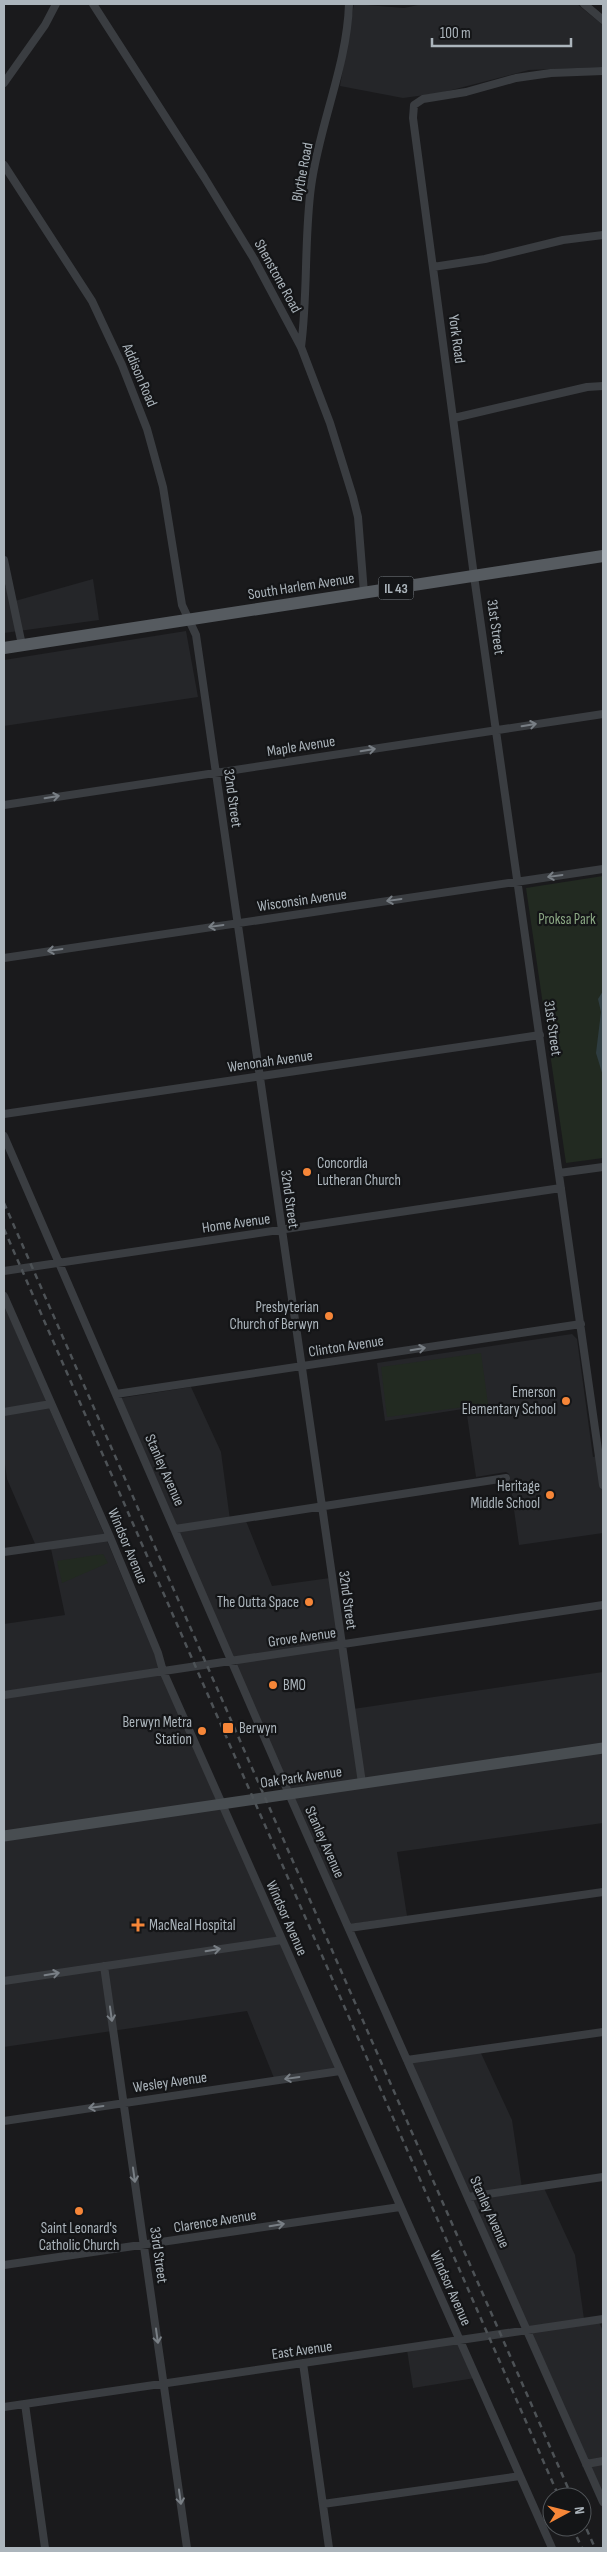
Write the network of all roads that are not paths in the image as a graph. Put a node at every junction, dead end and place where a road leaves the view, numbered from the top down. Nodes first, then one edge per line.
1 (56, 4) edge
2 (94, 4) edge
3 (349, 4) edge
4 (584, 4) edge
5 (603, 20) edge
6 (15, 69) junction
7 (4, 71) edge
8 (603, 72) edge
9 (4, 83) edge
10 (4, 165) edge
11 (603, 235) edge
12 (433, 267) junction
13 (301, 347) junction
14 (603, 386) edge
15 (454, 418) junction
16 (603, 556) edge
17 (4, 560) edge
18 (474, 576) junction
19 (364, 593) junction
20 (190, 619) junction
21 (22, 645) junction
22 (4, 648) edge
23 (603, 714) edge
24 (496, 730) junction
25 (216, 773) junction
26 (4, 805) edge
27 (603, 869) edge
28 (518, 882) junction
29 (237, 923) junction
30 (4, 958) edge
31 (540, 1036) junction
32 (259, 1076) junction
33 (4, 1114) edge
34 (4, 1136) edge
35 (603, 1166) edge
36 (559, 1173) junction
37 (561, 1188) junction
38 (281, 1230) junction
39 (60, 1263) junction
40 (4, 1271) edge
41 (4, 1296) edge
42 (580, 1324) junction
43 (300, 1368) junction
44 (116, 1394) junction
45 (51, 1404) junction
46 (4, 1412) edge
47 (601, 1452) edge
48 (506, 1478) dead end
49 (603, 1485) edge
50 (321, 1507) junction
51 (175, 1529) junction
52 (110, 1537) junction
53 (4, 1552) edge
54 (603, 1605) edge
55 (341, 1645) junction
56 (232, 1661) junction
57 (163, 1671) junction
58 (4, 1695) edge
59 (603, 1748) edge
60 (362, 1783) junction
61 (289, 1794) junction
62 (221, 1804) junction
63 (4, 1836) edge
64 (603, 1892) edge
65 (349, 1928) junction
66 (282, 1940) junction
67 (104, 1966) junction
68 (4, 1981) edge
69 (603, 2032) edge
70 (407, 2060) junction
71 (340, 2071) junction
72 (123, 2103) junction
73 (4, 2121) edge
74 (603, 2177) edge
75 (468, 2198) junction
76 (400, 2207) junction
77 (144, 2245) junction
78 (4, 2266) edge
79 (603, 2320) edge
80 (527, 2330) junction
81 (460, 2340) junction
82 (303, 2363) junction
83 (163, 2384) junction
84 (25, 2404) junction
85 (4, 2407) edge
86 (603, 2461) edge
87 (586, 2464) junction
88 (520, 2476) junction
89 (603, 2502) edge
90 (323, 2504) junction
91 (45, 2548) edge
92 (187, 2548) edge
93 (329, 2548) edge
94 (552, 2548) edge

1 - 6 street
2 - 13 street, Shenstone Road
3 - 13 street, Blythe Road
4 - 5 street
6 - 7 street
6 - 9 street
8 - 12 street, York Road
10 - 20 street, Addison Road
11 - 12 street
12 - 15 street, York Road
13 - 19 street, Shenstone Road
14 - 15 street
15 - 18 street, York Road
16 - 18 main road, South Harlem Avenue / IL 43
17 - 21 street
18 - 19 main road, South Harlem Avenue / IL 43
18 - 24 street, 31st Street
19 - 20 main road, South Harlem Avenue / IL 43
20 - 21 main road, South Harlem Avenue / IL 43
20 - 25 street, 32nd Street
21 - 22 main road, South Harlem Avenue / IL 43
24 -> 23 street, Maple Avenue
25 -> 24 street, Maple Avenue
24 - 28 street, 31st Street
26 -> 25 street, Maple Avenue
25 - 29 street, 32nd Street
27 -> 28 street, Wisconsin Avenue
28 -> 29 street, Wisconsin Avenue
28 - 31 street, 31st Street
29 -> 30 street, Wisconsin Avenue
29 - 32 street, 32nd Street
31 - 32 street, Wenonah Avenue
31 - 36 street, 31st Street
32 - 33 street, Wenonah Avenue
32 - 38 street, 32nd Street
34 - 39 street, Stanley Avenue
35 - 36 street
36 - 37 street, 31st Street
37 - 38 street, Home Avenue
37 - 42 street, 31st Street
38 - 39 street, Home Avenue
38 - 43 street, 32nd Street
39 - 40 street, Home Avenue
39 - 44 street, Stanley Avenue
41 - 45 street, Windsor Avenue
43 -> 42 street, Clinton Avenue
42 - 47 street, 31st Street
43 - 44 street, Clinton Avenue
43 - 50 street, 32nd Street
44 - 51 street, Stanley Avenue
45 - 46 street
45 - 52 street, Windsor Avenue
47 - 49 street, 31st Street
48 - 50 street
50 - 51 street
50 - 55 street, 32nd Street
51 - 56 street, Stanley Avenue
52 - 53 street
52 - 57 street, Windsor Avenue
54 - 55 street, Grove Avenue
55 - 56 street, Grove Avenue
55 - 60 street, 32nd Street
56 - 57 street, Grove Avenue
56 - 61 street, Stanley Avenue
57 - 58 street, Grove Avenue
57 - 62 street, Windsor Avenue
59 - 60 street, Oak Park Avenue
60 - 61 street, Oak Park Avenue
61 - 62 street, Oak Park Avenue
61 - 65 street, Stanley Avenue
62 - 63 street, Oak Park Avenue
62 - 66 street, Windsor Avenue
64 - 65 street
65 - 70 street, Stanley Avenue
67 -> 66 street
66 - 71 street, Windsor Avenue
68 -> 67 street
67 -> 72 street, 33rd Street
69 - 70 street
70 - 75 street, Stanley Avenue
71 -> 72 street, Wesley Avenue
71 - 76 street, Windsor Avenue
72 -> 73 street, Wesley Avenue
72 -> 77 street, 33rd Street
74 - 75 street
75 - 80 street, Stanley Avenue
77 -> 76 street, Clarence Avenue
76 - 81 street, Windsor Avenue
77 - 78 street, Clarence Avenue
77 -> 83 street, 33rd Street
79 - 80 street, East Avenue
80 - 81 street, East Avenue
80 - 87 street, Stanley Avenue
81 - 82 street, East Avenue
81 - 88 street, Windsor Avenue
82 - 83 street, East Avenue
82 - 90 street
83 - 84 street, East Avenue
83 -> 92 street, 33rd Street
84 - 85 street, East Avenue
84 - 91 street
86 - 87 street
87 - 89 street, Stanley Avenue
88 - 90 street
88 - 94 street, Windsor Avenue
90 - 93 street

